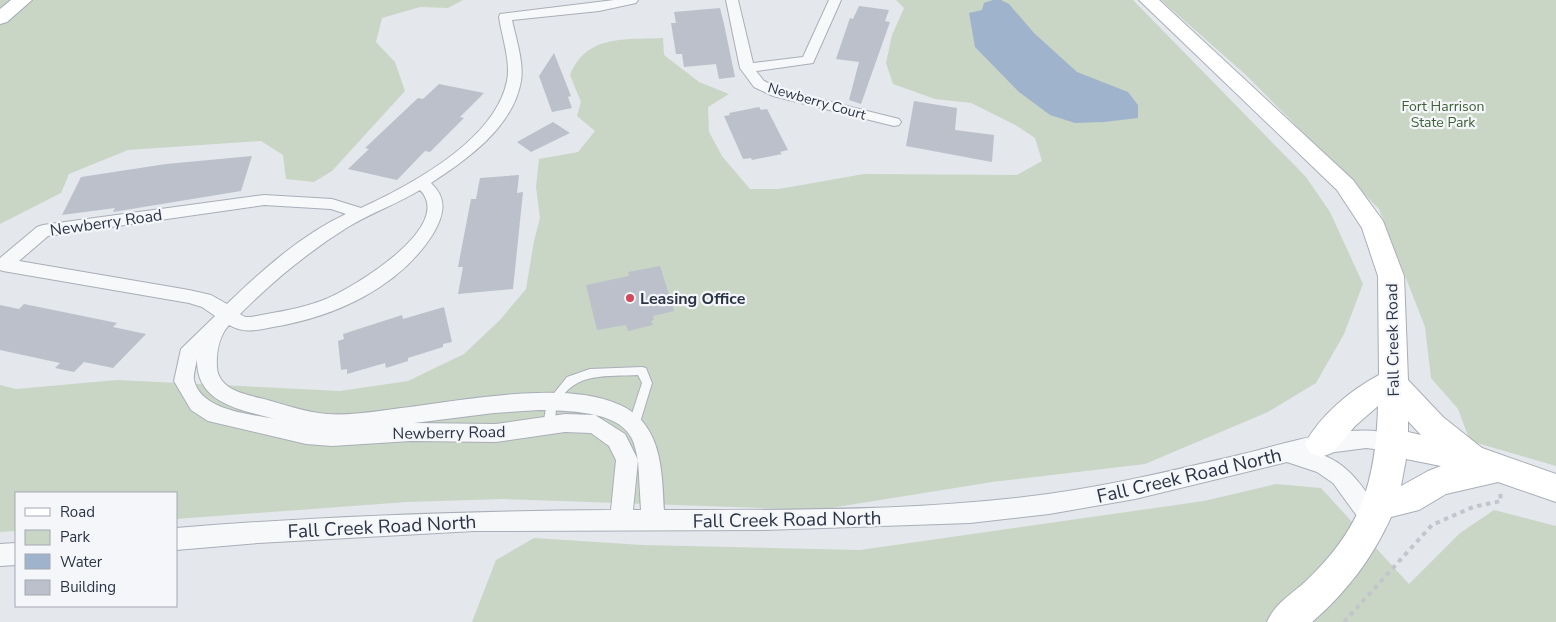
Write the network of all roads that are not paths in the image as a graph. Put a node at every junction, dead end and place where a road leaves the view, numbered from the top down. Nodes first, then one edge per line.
1 (23, 0) edge
2 (632, 0) edge
3 (732, 0) edge
4 (834, 0) edge
5 (1148, 0) edge
6 (0, 18) edge
7 (747, 68) junction
8 (894, 122) dead end
9 (421, 182) junction
10 (359, 213) junction
11 (220, 321) junction
12 (1392, 382) junction
13 (552, 402) junction
14 (549, 426) junction
15 (634, 426) junction
16 (1391, 442) junction
17 (1321, 444) junction
18 (1288, 453) junction
19 (1492, 473) junction
20 (1554, 488) edge
21 (1377, 511) junction
22 (621, 520) junction
23 (653, 520) junction
24 (178, 539) edge
25 (15, 554) edge
26 (0, 555) edge
27 (1285, 622) edge

1 - 6 main road
2 - 9 street, Newberry Road
3 - 7 street, Newberry Court
4 - 7 street, Newberry Court
5 - 12 main road, Fall Creek Road
7 - 8 street, Newberry Court
9 - 10 street, Newberry Road
9 - 11 street, Newberry Road
10 - 11 street, Newberry Road
10 - 11 street, Newberry Road
11 - 13 street, Newberry Road
11 - 14 street, Newberry Road
12 - 16 main road, Fall Creek Road
12 - 17 main road
12 - 19 main road
13 - 14 lane
13 - 15 street, Newberry Road
13 - 15 lane
14 - 22 street, Newberry Road
15 - 23 street, Newberry Road
16 - 17 street, Fall Creek Road North
16 - 19 main road
16 - 21 main road, Fall Creek Road
17 - 18 street, Fall Creek Road North
18 - 21 street
18 - 23 street, Fall Creek Road North
19 - 20 main road
19 - 21 main road
21 - 27 main road, Fall Creek Road
22 - 23 street, Fall Creek Road North
22 - 24 street, Fall Creek Road North
25 - 26 street

